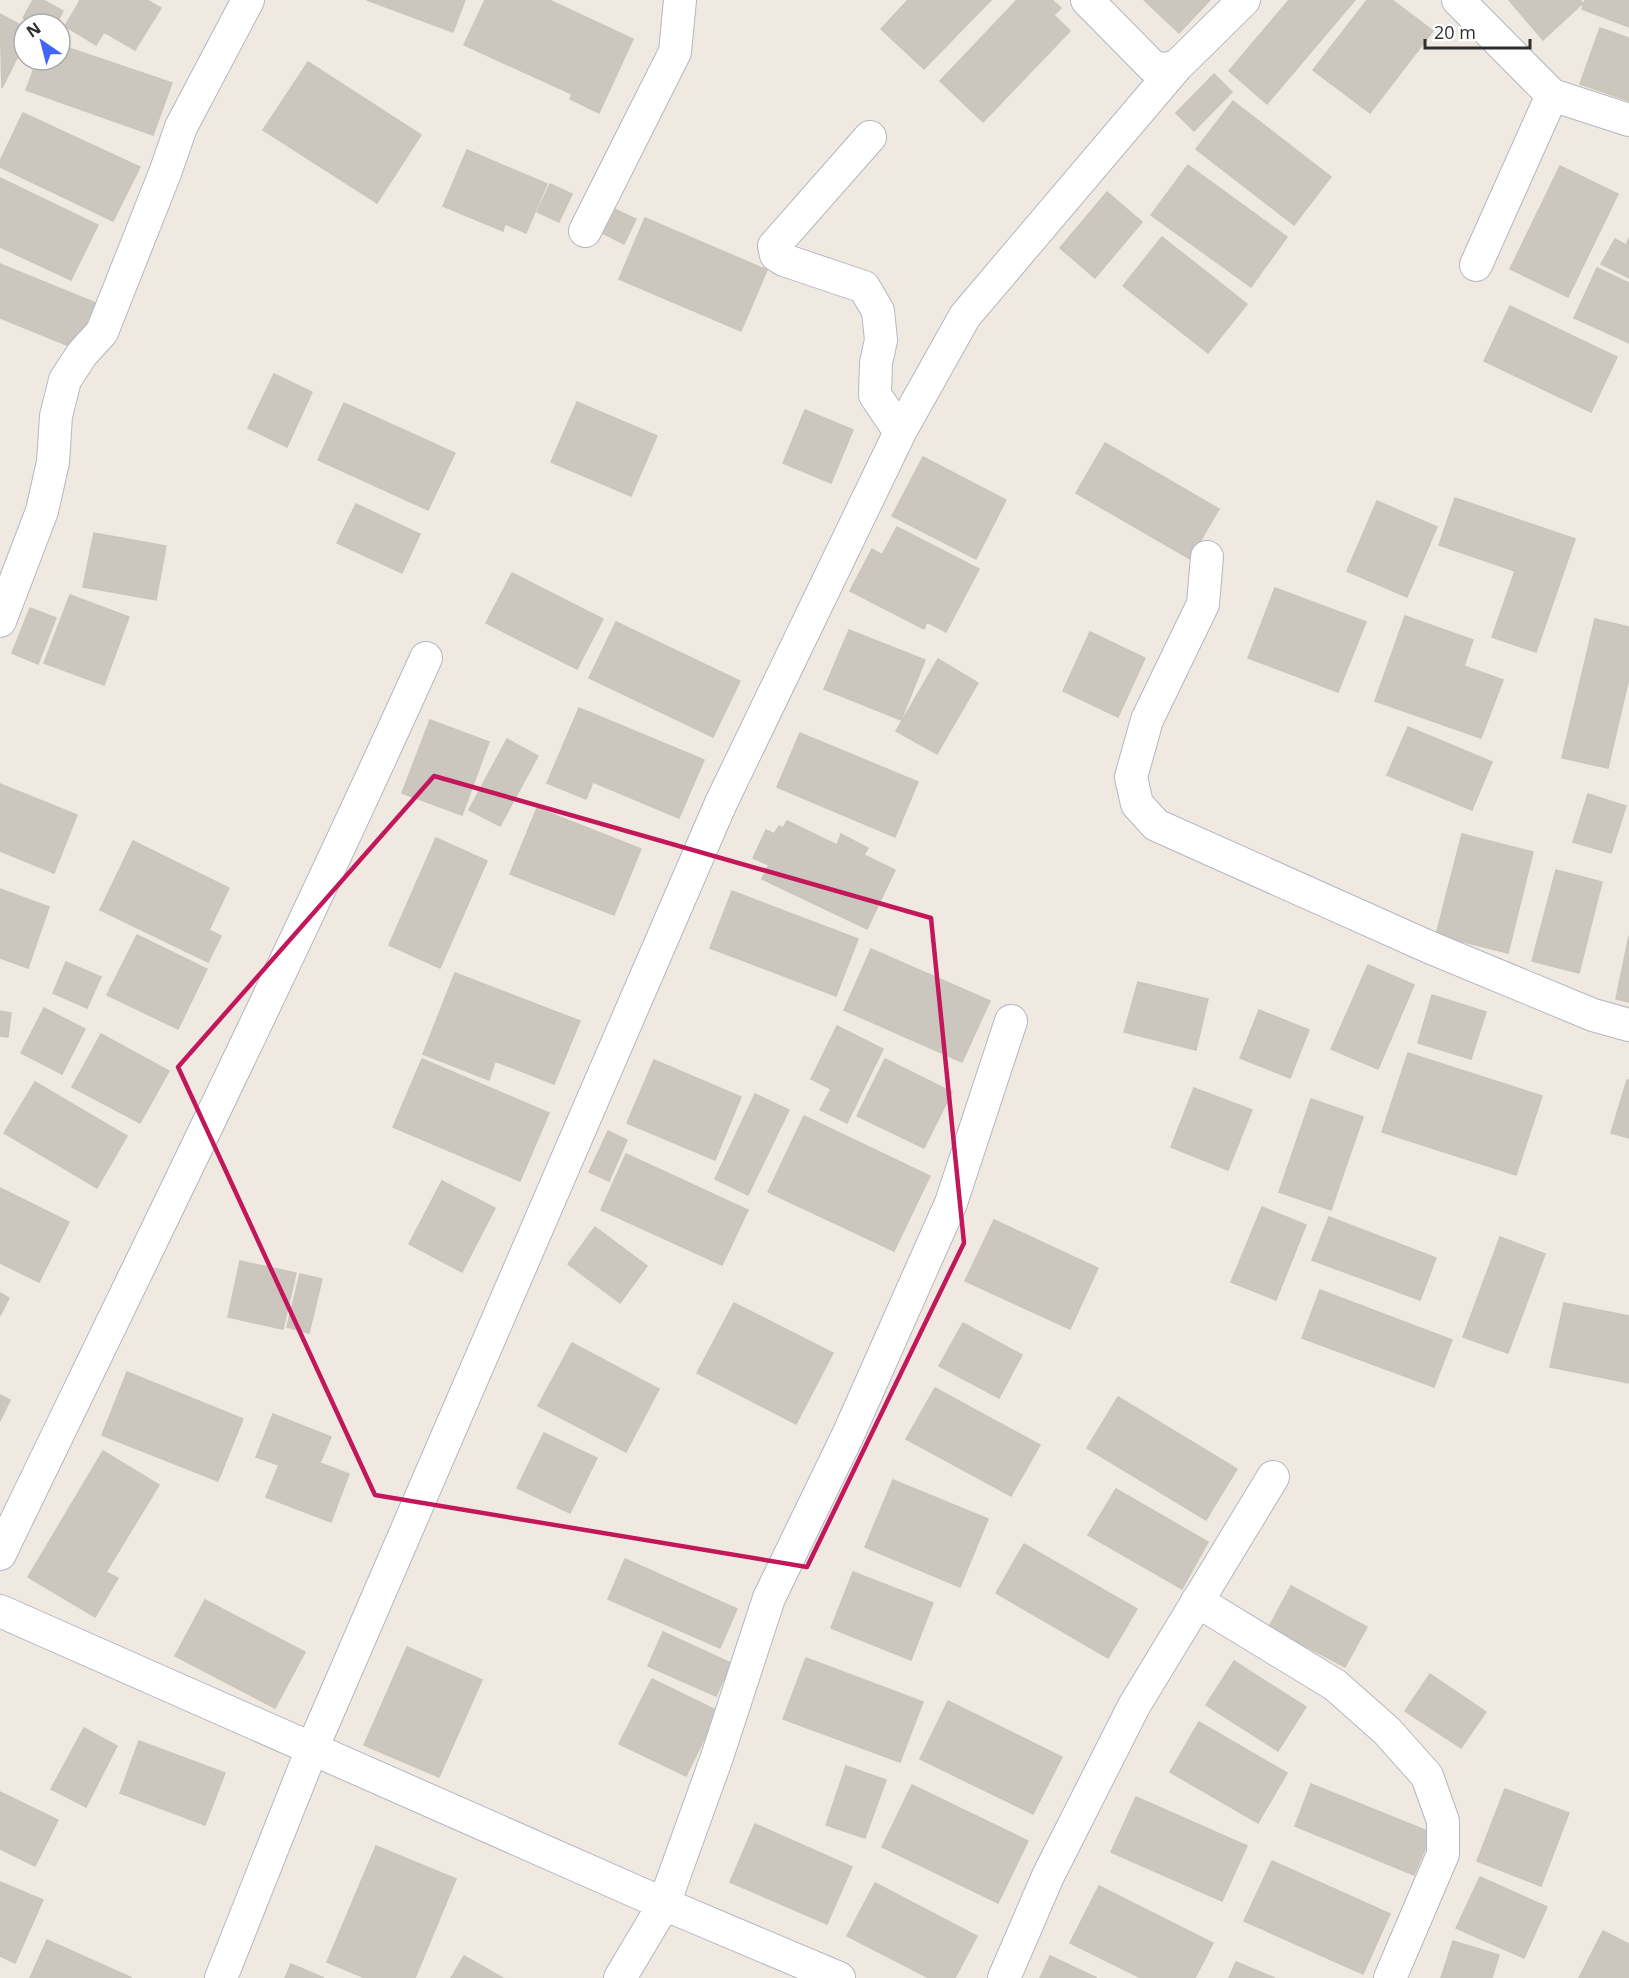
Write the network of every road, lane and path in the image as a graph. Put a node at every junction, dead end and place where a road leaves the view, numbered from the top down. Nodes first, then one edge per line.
1 (248, 0) edge
2 (680, 0) edge
3 (1087, 0) edge
4 (1244, 0) edge
5 (1458, 0) edge
6 (1177, 66) junction
7 (1552, 95) junction
8 (1629, 120) edge
9 (870, 137) dead end
10 (585, 231) dead end
11 (1476, 265) dead end
12 (900, 432) junction
13 (1207, 557) dead end
14 (0, 621) edge
15 (426, 657) dead end
16 (1011, 1021) dead end
17 (1629, 1025) edge
18 (1273, 1478) dead end
19 (0, 1554) edge
20 (1197, 1601) junction
21 (0, 1611) edge
22 (312, 1749) junction
23 (664, 1904) junction
24 (221, 1978) edge
25 (620, 1978) edge
26 (839, 1978) edge
27 (1004, 1978) edge
28 (1390, 1978) edge

1 - 14 street
2 - 10 street
3 - 6 street
4 - 6 street
5 - 7 street
6 - 12 street
7 - 8 street
7 - 11 street
9 - 12 street
12 - 22 street
13 - 17 street
15 - 19 street
16 - 23 street
18 - 20 street
20 - 27 street
20 - 28 street
21 - 22 street
22 - 23 street
22 - 24 street
23 - 25 street
23 - 26 street

